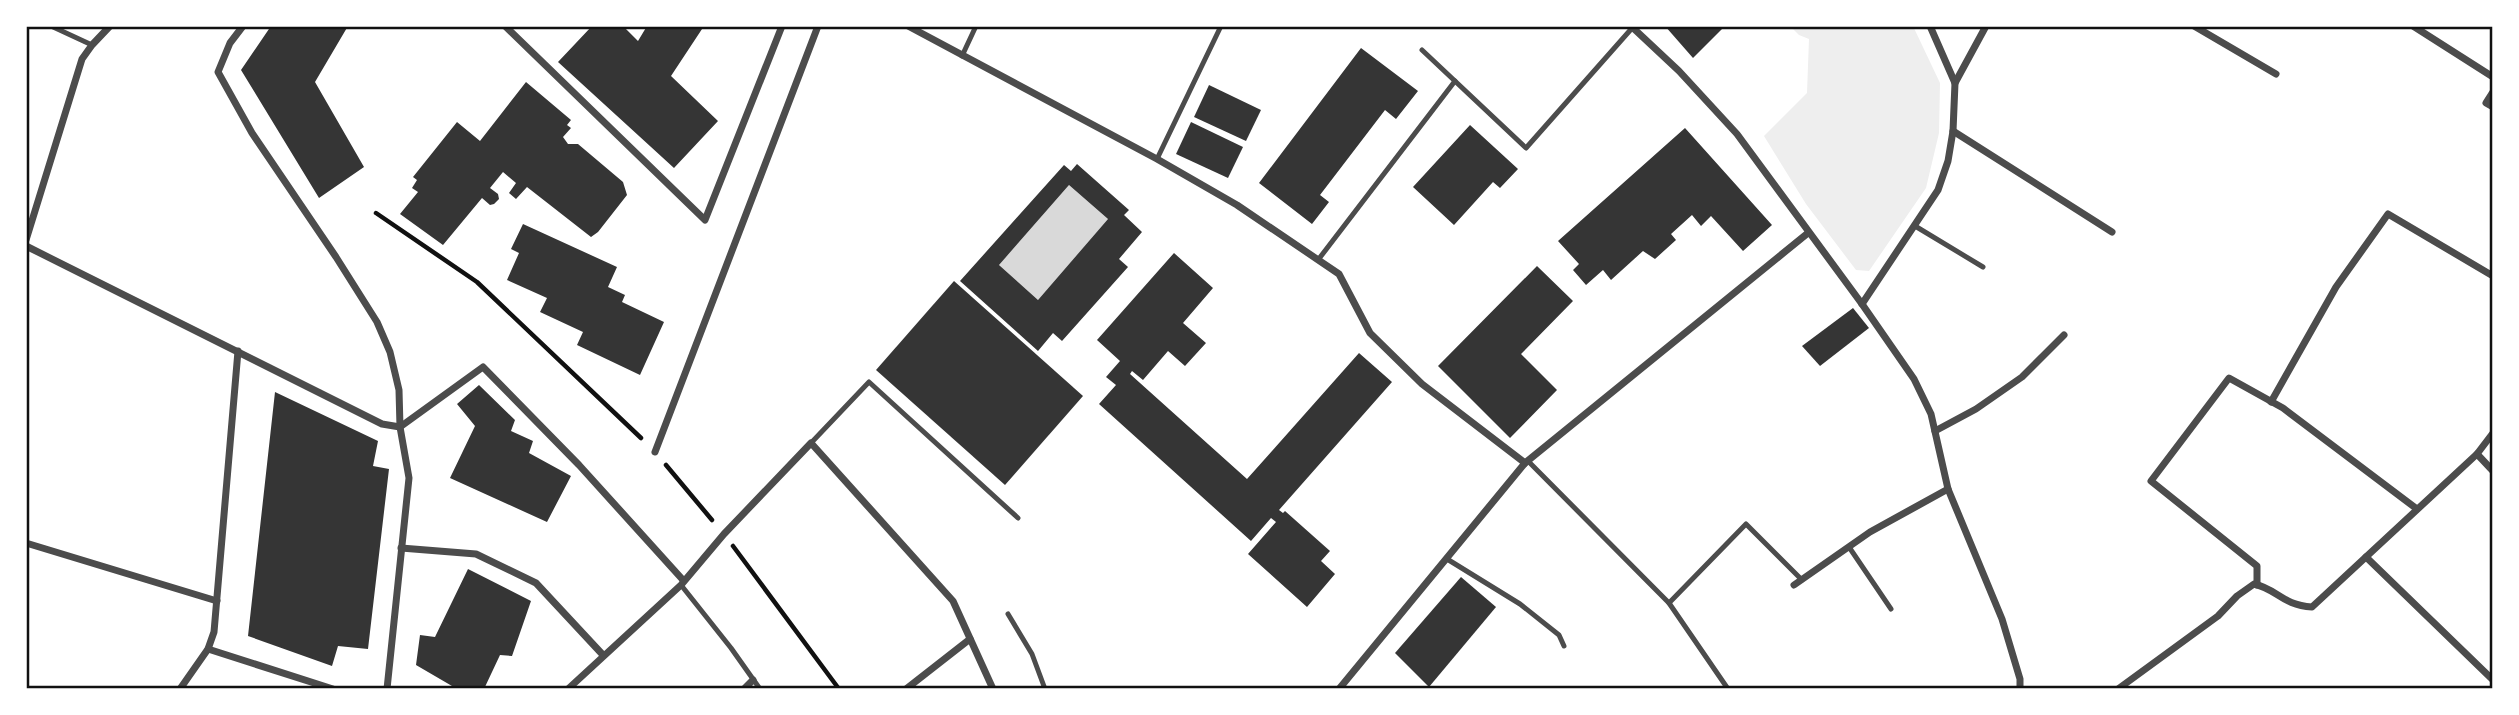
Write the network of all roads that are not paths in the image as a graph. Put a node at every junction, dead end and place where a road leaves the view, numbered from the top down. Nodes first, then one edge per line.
1 (51, 26) edge
2 (110, 26) edge
3 (243, 26) edge
4 (505, 26) edge
5 (782, 26) edge
6 (818, 26) edge
7 (908, 26) edge
8 (976, 26) edge
9 (1221, 26) edge
10 (1930, 26) edge
11 (1986, 26) edge
12 (2194, 26) edge
13 (2217, 26) edge
14 (2413, 26) edge
15 (1632, 27) edge
16 (2211, 36) junction
17 (92, 45) junction
18 (1422, 50) dead end
19 (962, 56) junction
20 (2276, 74) dead end
21 (2493, 77) edge
22 (1455, 81) junction
23 (1955, 83) junction
24 (2493, 92) edge
25 (2493, 107) edge
26 (1953, 131) junction
27 (1157, 159) junction
28 (1915, 226) junction
29 (2112, 232) dead end
30 (1808, 233) junction
31 (26, 240) edge
32 (26, 246) edge
33 (1318, 260) junction
34 (1983, 267) dead end
35 (2493, 276) edge
36 (1862, 304) junction
37 (2064, 335) dead end
38 (239, 351) junction
39 (2271, 402) junction
40 (400, 427) junction
41 (1935, 431) junction
42 (2493, 433) edge
43 (811, 443) junction
44 (655, 452) road end
45 (2477, 454) junction
46 (1526, 462) junction
47 (2493, 471) edge
48 (1948, 489) junction
49 (2417, 509) junction
50 (1018, 518) dead end
51 (26, 543) edge
52 (1849, 547) junction
53 (401, 548) junction
54 (2366, 557) junction
55 (1447, 559) junction
56 (1802, 580) junction
57 (682, 582) junction
58 (2257, 585) junction
59 (1794, 586) dead end
60 (217, 601) junction
61 (1669, 603) junction
62 (1891, 609) dead end
63 (1008, 614) dead end
64 (970, 639) junction
65 (1564, 646) dead end
66 (208, 649) junction
67 (603, 655) junction
68 (753, 680) junction
69 (2493, 680) edge
70 (2126, 682) junction
71 (390, 688) edge
72 (180, 689) edge
73 (333, 689) edge
74 (568, 689) edge
75 (744, 689) edge
76 (760, 689) edge
77 (906, 689) edge
78 (993, 689) edge
79 (1045, 689) edge
80 (1339, 689) edge
81 (1728, 689) edge
82 (2020, 689) edge
83 (2118, 689) edge
84 (2133, 689) edge

1 - 17 lane
2 - 17 street
3 - 40 street
4 - 5 street
6 - 44 street
7 - 19 street
8 - 19 lane
9 - 27 lane
10 - 23 street
11 - 23 street
12 - 16 street
13 - 16 street
14 - 21 street
15 - 22 lane
15 - 30 street
16 - 20 street
17 - 31 street
18 - 22 lane
19 - 27 street
22 - 33 lane
23 - 26 street
24 - 25 street
26 - 28 street
26 - 29 street
27 - 33 street
28 - 34 lane
28 - 36 street
30 - 36 street
30 - 46 street
32 - 38 street
33 - 46 street
35 - 39 street
36 - 41 street
37 - 41 street
38 - 40 street
38 - 60 street
39 - 49 street
39 - 58 street
40 - 53 street
40 - 57 street
41 - 48 street
42 - 45 street
43 - 50 lane
43 - 57 street
43 - 64 street
45 - 47 street
45 - 49 street
46 - 55 street
46 - 61 lane
48 - 52 street
48 - 82 street
49 - 54 street
51 - 60 street
52 - 56 street
52 - 62 lane
53 - 67 street
53 - 71 street
54 - 58 street
54 - 69 street
55 - 65 lane
55 - 80 street
56 - 59 street
56 - 61 lane
57 - 67 street
57 - 68 lane
58 - 70 street
60 - 66 street
61 - 81 lane
63 - 79 lane
64 - 77 street
64 - 78 street
66 - 72 street
66 - 73 street
67 - 74 street
68 - 75 street
68 - 76 lane
70 - 83 street
70 - 84 lane

